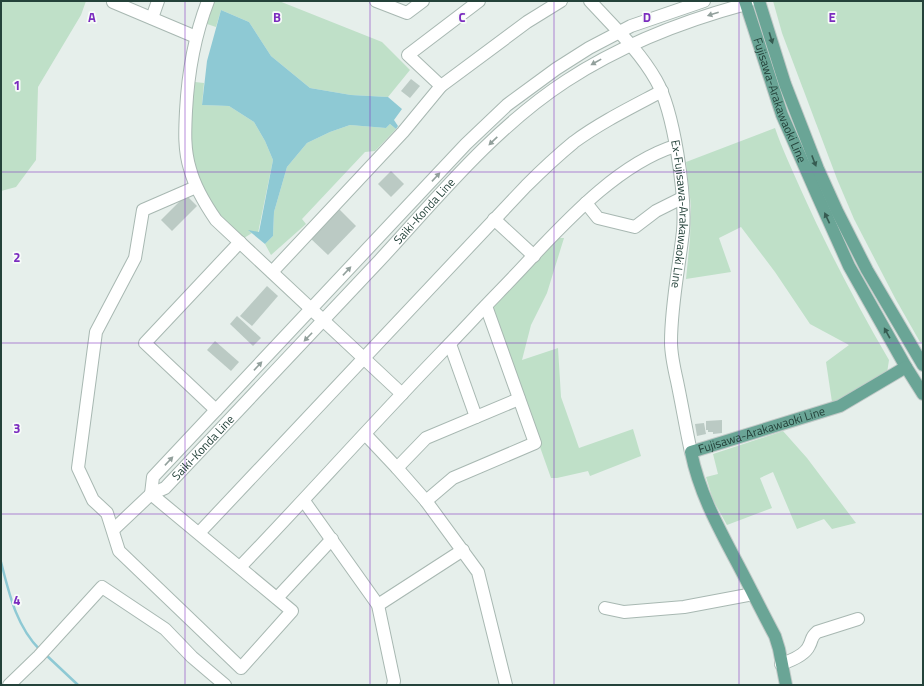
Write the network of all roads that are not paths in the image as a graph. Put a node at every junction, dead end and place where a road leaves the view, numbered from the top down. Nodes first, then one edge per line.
1 (158, 1) edge
2 (208, 1) edge
3 (376, 1) edge
4 (423, 1) edge
5 (479, 1) edge
6 (561, 1) edge
7 (590, 1) edge
8 (704, 1) edge
9 (759, 1) edge
10 (113, 2) edge
11 (747, 2) edge
12 (152, 18) junction
13 (619, 32) junction
14 (196, 37) junction
15 (631, 45) junction
16 (441, 86) junction
17 (662, 91) junction
18 (676, 146) junction
19 (196, 187) junction
20 (682, 198) junction
21 (586, 202) junction
22 (494, 219) junction
23 (240, 242) junction
24 (534, 256) junction
25 (272, 272) junction
26 (486, 306) junction
27 (311, 309) junction
28 (324, 321) junction
29 (450, 344) junction
30 (363, 358) junction
31 (922, 360) edge
32 (906, 367) junction
33 (402, 394) junction
34 (923, 394) edge
35 (519, 399) junction
36 (216, 410) junction
37 (476, 417) junction
38 (365, 434) junction
39 (691, 452) junction
40 (397, 468) junction
41 (151, 494) junction
42 (304, 501) junction
43 (426, 501) junction
44 (113, 530) junction
45 (199, 533) junction
46 (332, 539) junction
47 (463, 550) junction
48 (240, 567) junction
49 (753, 594) junction
50 (277, 598) junction
51 (378, 605) junction
52 (605, 608) dead end
53 (858, 619) dead end
54 (781, 664) junction
55 (9, 685) edge
56 (225, 685) edge
57 (393, 685) edge
58 (506, 685) edge
59 (786, 685) edge

1 - 12 street
2 - 14 street
3 - 4 street
5 - 16 street
6 - 16 street
7 - 13 street, Ex-Fujisawa-Arakawaoki Line
8 - 13 street, Saiki-Konda Line
9 -> 31 main road, Fujisawa-Arakawaoki Line
10 - 12 street
11 -> 15 street, Saiki-Konda Line
32 -> 11 main road, Fujisawa-Arakawaoki Line
12 - 14 street
13 - 15 street, Ex-Fujisawa-Arakawaoki Line
27 -> 13 street, Saiki-Konda Line
14 - 19 street
15 - 17 street, Ex-Fujisawa-Arakawaoki Line
15 -> 28 street, Saiki-Konda Line
16 - 25 street
17 - 18 street, Ex-Fujisawa-Arakawaoki Line
17 - 22 street
18 - 20 street, Ex-Fujisawa-Arakawaoki Line
18 - 21 street
19 - 23 street
19 - 44 street
20 - 21 street
20 - 39 street, Ex-Fujisawa-Arakawaoki Line
21 - 24 street
22 - 24 street
22 - 30 street
23 - 25 street
23 - 36 street
24 - 26 street
25 - 27 street
26 - 29 street
26 - 35 street
27 - 28 street
36 -> 27 street, Saiki-Konda Line
28 - 30 street
28 -> 41 street, Saiki-Konda Line
29 - 33 street
29 - 37 street
30 - 33 street
30 - 45 street
31 - 32 street
32 - 34 main road, Fujisawa-Arakawaoki Line
32 - 39 main road, Fujisawa-Arakawaoki Line
33 - 38 street
35 - 37 street
35 - 43 street
41 -> 36 street, Saiki-Konda Line
37 - 40 street
38 - 40 street
38 - 42 street
39 - 49 main road, Fujisawa-Arakawaoki Line
40 - 43 street
41 - 44 street, Saiki-Konda Line
41 - 45 street
42 - 46 street
42 - 48 street
43 - 47 street
44 - 50 street
45 - 48 street
46 - 50 street
46 - 51 street
47 - 51 street
47 - 58 street
48 - 50 street
49 - 52 street
49 - 54 main road, Fujisawa-Arakawaoki Line
51 - 57 street
53 - 54 street
54 - 59 main road, Fujisawa-Arakawaoki Line
55 - 56 street

